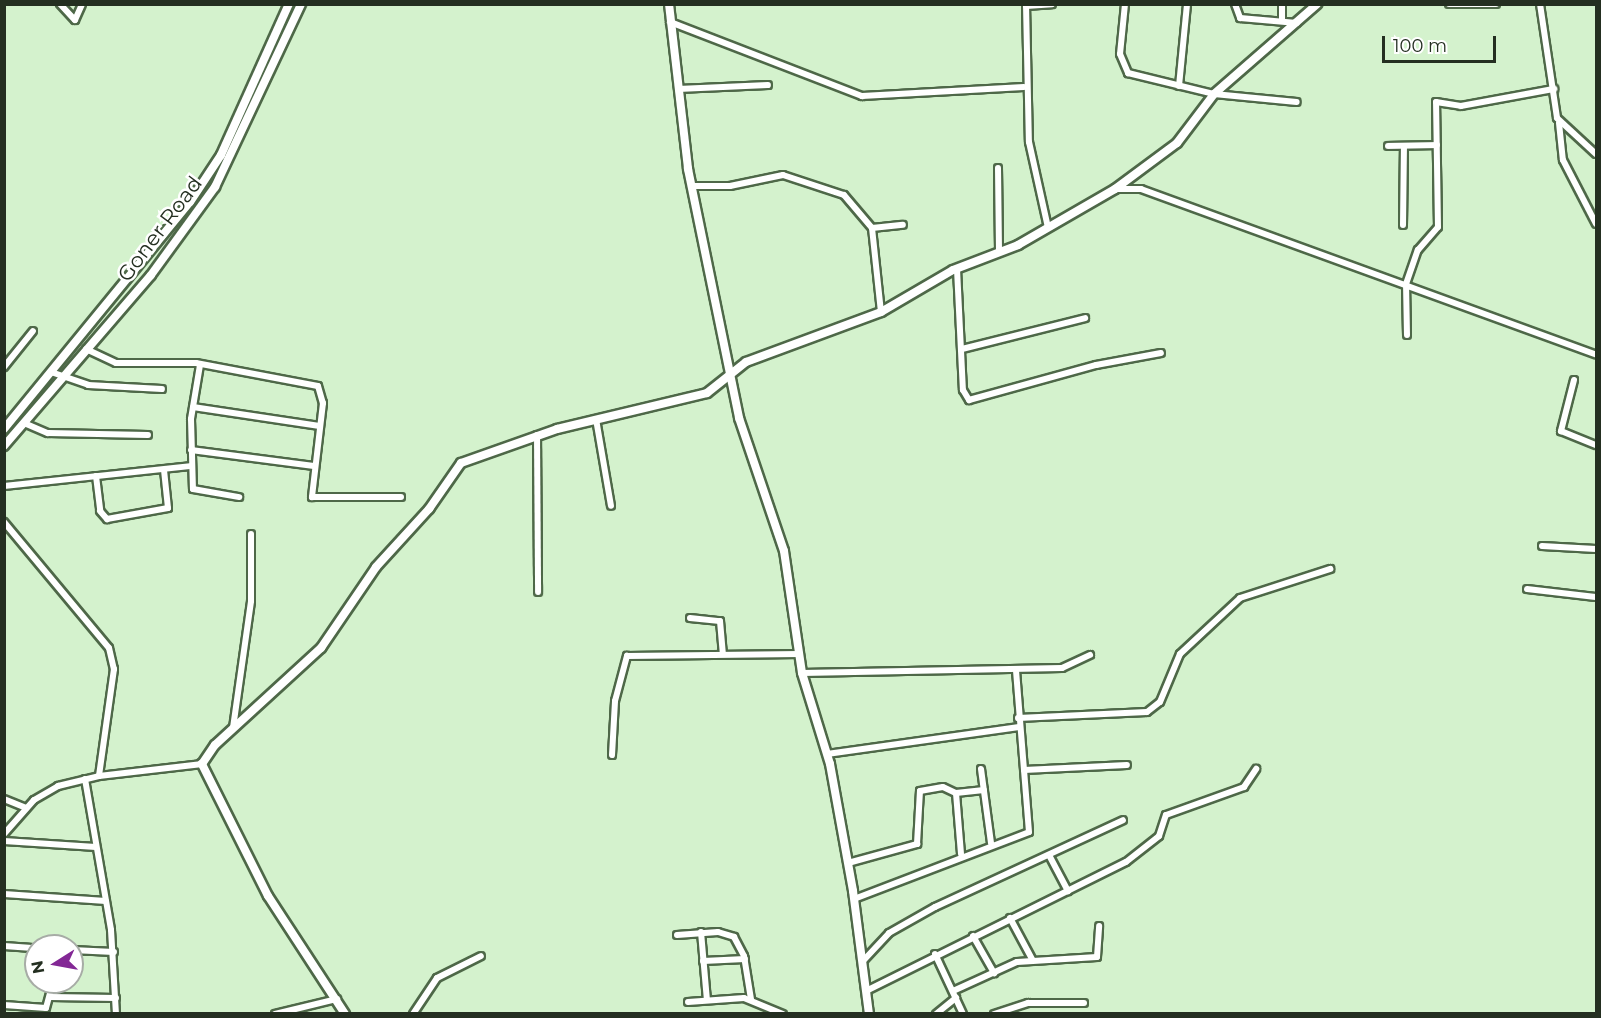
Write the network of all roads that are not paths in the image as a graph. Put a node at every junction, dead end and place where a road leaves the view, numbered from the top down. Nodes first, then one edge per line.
1 (60, 4) edge
2 (82, 4) edge
3 (289, 4) edge
4 (301, 4) edge
5 (669, 4) edge
6 (1052, 4) edge
7 (1125, 4) edge
8 (1187, 4) edge
9 (1235, 4) edge
10 (1282, 4) edge
11 (1317, 4) edge
12 (1449, 4) edge
13 (1496, 4) edge
14 (1540, 4) edge
15 (1026, 5) edge
16 (1282, 21) junction
17 (670, 22) junction
18 (1297, 23) junction
19 (768, 86) dead end
20 (1179, 86) junction
21 (1024, 87) junction
22 (1554, 89) junction
23 (678, 90) junction
24 (1214, 94) junction
25 (1297, 102) dead end
26 (1559, 123) junction
27 (1437, 145) junction
28 (1404, 146) junction
29 (1388, 147) dead end
30 (1596, 154) edge
31 (998, 168) dead end
32 (692, 186) junction
33 (1115, 189) junction
34 (1596, 224) edge
35 (903, 225) dead end
36 (1403, 225) dead end
37 (872, 228) junction
38 (1048, 228) junction
39 (162, 236) junction
40 (174, 246) junction
41 (999, 252) junction
42 (957, 269) junction
43 (1406, 284) junction
44 (881, 312) junction
45 (1085, 318) dead end
46 (33, 331) dead end
47 (1407, 335) dead end
48 (86, 349) junction
49 (962, 349) junction
50 (1161, 353) dead end
51 (1596, 355) edge
52 (200, 364) junction
53 (4, 367) edge
54 (730, 371) junction
55 (51, 372) junction
56 (62, 378) junction
57 (1575, 380) dead end
58 (162, 389) dead end
59 (193, 407) junction
60 (596, 419) junction
61 (24, 423) junction
62 (320, 426) junction
63 (4, 429) edge
64 (148, 435) dead end
65 (537, 435) junction
66 (1596, 445) edge
67 (4, 446) edge
68 (191, 450) junction
69 (190, 466) junction
70 (314, 466) junction
71 (164, 470) junction
72 (96, 476) junction
73 (4, 486) edge
74 (239, 497) dead end
75 (401, 497) dead end
76 (611, 506) dead end
77 (4, 522) edge
78 (251, 534) dead end
79 (1542, 546) dead end
80 (1596, 549) edge
81 (1330, 569) dead end
82 (1527, 589) dead end
83 (538, 592) dead end
84 (1596, 597) edge
85 (690, 618) dead end
86 (723, 653) junction
87 (800, 654) junction
88 (1090, 655) dead end
89 (1016, 670) junction
90 (802, 673) junction
91 (1018, 718) junction
92 (1019, 727) junction
93 (233, 729) junction
94 (827, 754) junction
95 (612, 755) dead end
96 (202, 764) junction
97 (1127, 765) dead end
98 (981, 769) dead end
99 (1024, 770) junction
100 (1256, 770) dead end
101 (99, 776) junction
102 (85, 779) junction
103 (984, 790) junction
104 (956, 793) junction
105 (4, 799) edge
106 (26, 808) junction
107 (1123, 820) dead end
108 (4, 834) edge
109 (4, 841) edge
110 (991, 843) junction
111 (96, 847) junction
112 (961, 854) junction
113 (1049, 855) junction
114 (848, 863) junction
115 (1068, 891) junction
116 (4, 894) edge
117 (854, 899) junction
118 (106, 901) junction
119 (1010, 918) junction
120 (1099, 926) dead end
121 (701, 932) junction
122 (677, 935) dead end
123 (973, 936) junction
124 (4, 946) edge
125 (24, 947) edge
126 (84, 951) edge
127 (114, 952) junction
128 (935, 954) junction
129 (481, 956) dead end
130 (745, 959) junction
131 (1032, 959) junction
132 (703, 961) junction
133 (863, 961) junction
134 (994, 973) junction
135 (866, 991) junction
136 (51, 994) edge
137 (955, 994) junction
138 (51, 997) junction
139 (116, 998) junction
140 (337, 999) junction
141 (751, 999) junction
142 (707, 1000) junction
143 (688, 1002) dead end
144 (1084, 1003) dead end
145 (4, 1005) edge
146 (34, 1011) edge
147 (116, 1014) edge
148 (275, 1014) edge
149 (345, 1014) edge
150 (413, 1014) edge
151 (783, 1014) edge
152 (869, 1014) edge
153 (936, 1014) edge
154 (963, 1014) edge
155 (994, 1014) edge

1 - 2 street
3 - 39 street, Goner Road
4 - 40 street, Goner Road
5 - 17 street
6 - 15 street
7 - 20 street
8 - 20 street
9 - 16 street
10 - 16 street
11 - 18 street
12 - 13 street
14 - 22 street
15 - 21 street
16 - 18 street
17 - 21 street
17 - 23 street
18 - 24 street
19 - 23 street
20 - 24 street
21 - 38 street
22 - 26 street
22 - 27 street
23 - 32 street
24 - 25 street
24 - 33 street
26 - 30 street
26 - 34 street
27 - 28 street
27 - 43 street
28 - 29 street
28 - 36 street
31 - 41 street
32 - 37 street
32 - 54 street
33 - 38 street
33 - 43 street
35 - 37 street
37 - 44 street
38 - 41 street
39 - 40 street
39 - 55 street, Goner Road
40 - 48 street, Goner Road
41 - 42 street
42 - 44 street
42 - 49 street
43 - 47 street
43 - 51 street
44 - 54 street
45 - 49 street
46 - 53 street
48 - 52 street
48 - 56 street, Goner Road
49 - 50 street
52 - 59 street
52 - 62 street
54 - 60 street
54 - 87 street
55 - 56 street
55 - 63 street, Goner Road
56 - 58 street
56 - 61 street, Goner Road
57 - 66 street
59 - 62 street
59 - 68 street
60 - 65 street
60 - 76 street
61 - 64 street
61 - 67 street, Goner Road
62 - 70 street
65 - 83 street
65 - 93 street
68 - 69 street
68 - 70 street
69 - 71 street
69 - 74 street
70 - 75 street
71 - 72 street
71 - 72 street
72 - 73 street
77 - 101 street
78 - 93 street
79 - 80 street
81 - 91 street
82 - 84 street
85 - 86 street
86 - 87 street
86 - 95 street
87 - 90 street
88 - 89 street
89 - 90 street
89 - 91 street
90 - 94 street
91 - 92 street
92 - 94 street
92 - 99 street
93 - 96 street
94 - 114 street
96 - 101 street
96 - 140 street
97 - 99 street
98 - 103 street
99 - 110 street
100 - 115 street
101 - 102 street
102 - 106 street
102 - 111 street
103 - 104 street
103 - 110 street
104 - 112 street
104 - 114 street
105 - 106 street
106 - 108 street
107 - 113 street
109 - 111 street
110 - 112 street
111 - 118 street
112 - 117 street
113 - 115 street
113 - 133 street
114 - 117 street
115 - 119 street
116 - 118 street
117 - 133 street
118 - 127 street
119 - 123 street
119 - 131 street
120 - 131 street
121 - 122 street
121 - 130 street
121 - 132 street
123 - 128 street
123 - 134 street
124 - 125 street
126 - 127 street
127 - 139 street
128 - 135 street
128 - 137 street
129 - 150 street
130 - 132 street
130 - 141 street
131 - 134 street
132 - 142 street
133 - 135 street
134 - 137 street
135 - 152 street
136 - 138 street
137 - 153 street
137 - 154 street
138 - 139 street
138 - 146 street
139 - 147 street
140 - 148 street
140 - 149 street
141 - 142 street
141 - 151 street
142 - 143 street
144 - 155 street
145 - 146 street

